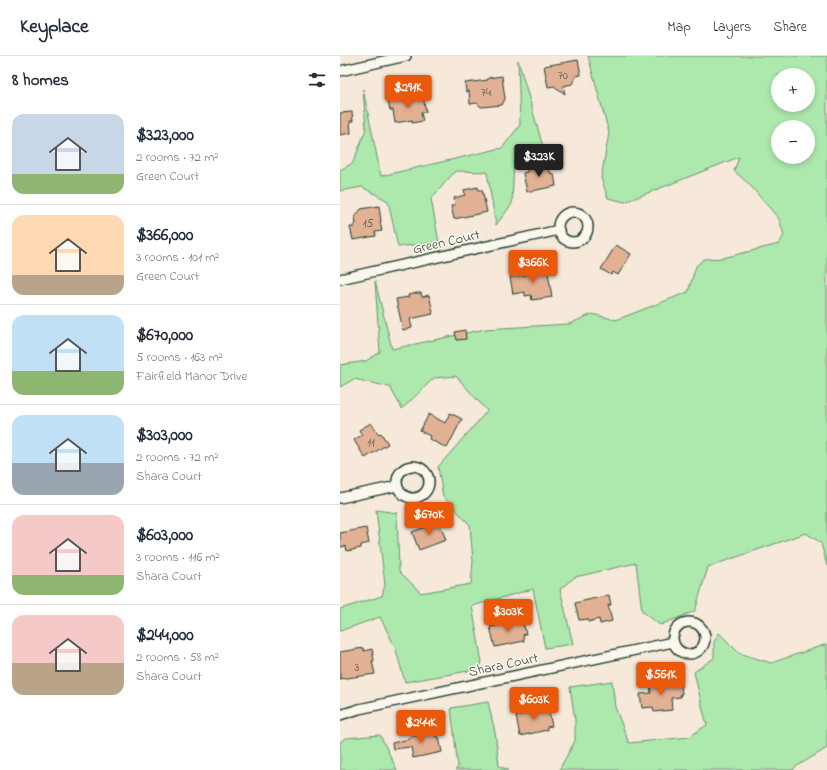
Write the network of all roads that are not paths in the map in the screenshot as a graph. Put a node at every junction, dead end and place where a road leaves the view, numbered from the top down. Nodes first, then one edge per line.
1 (406, 56) edge
2 (340, 71) edge
3 (559, 230) dead end
4 (340, 279) edge
5 (397, 486) dead end
6 (340, 498) edge
7 (673, 642) dead end
8 (340, 715) edge

1 - 2 street
3 - 4 street, Green Court
5 - 6 street
7 - 8 street, Shara Court

